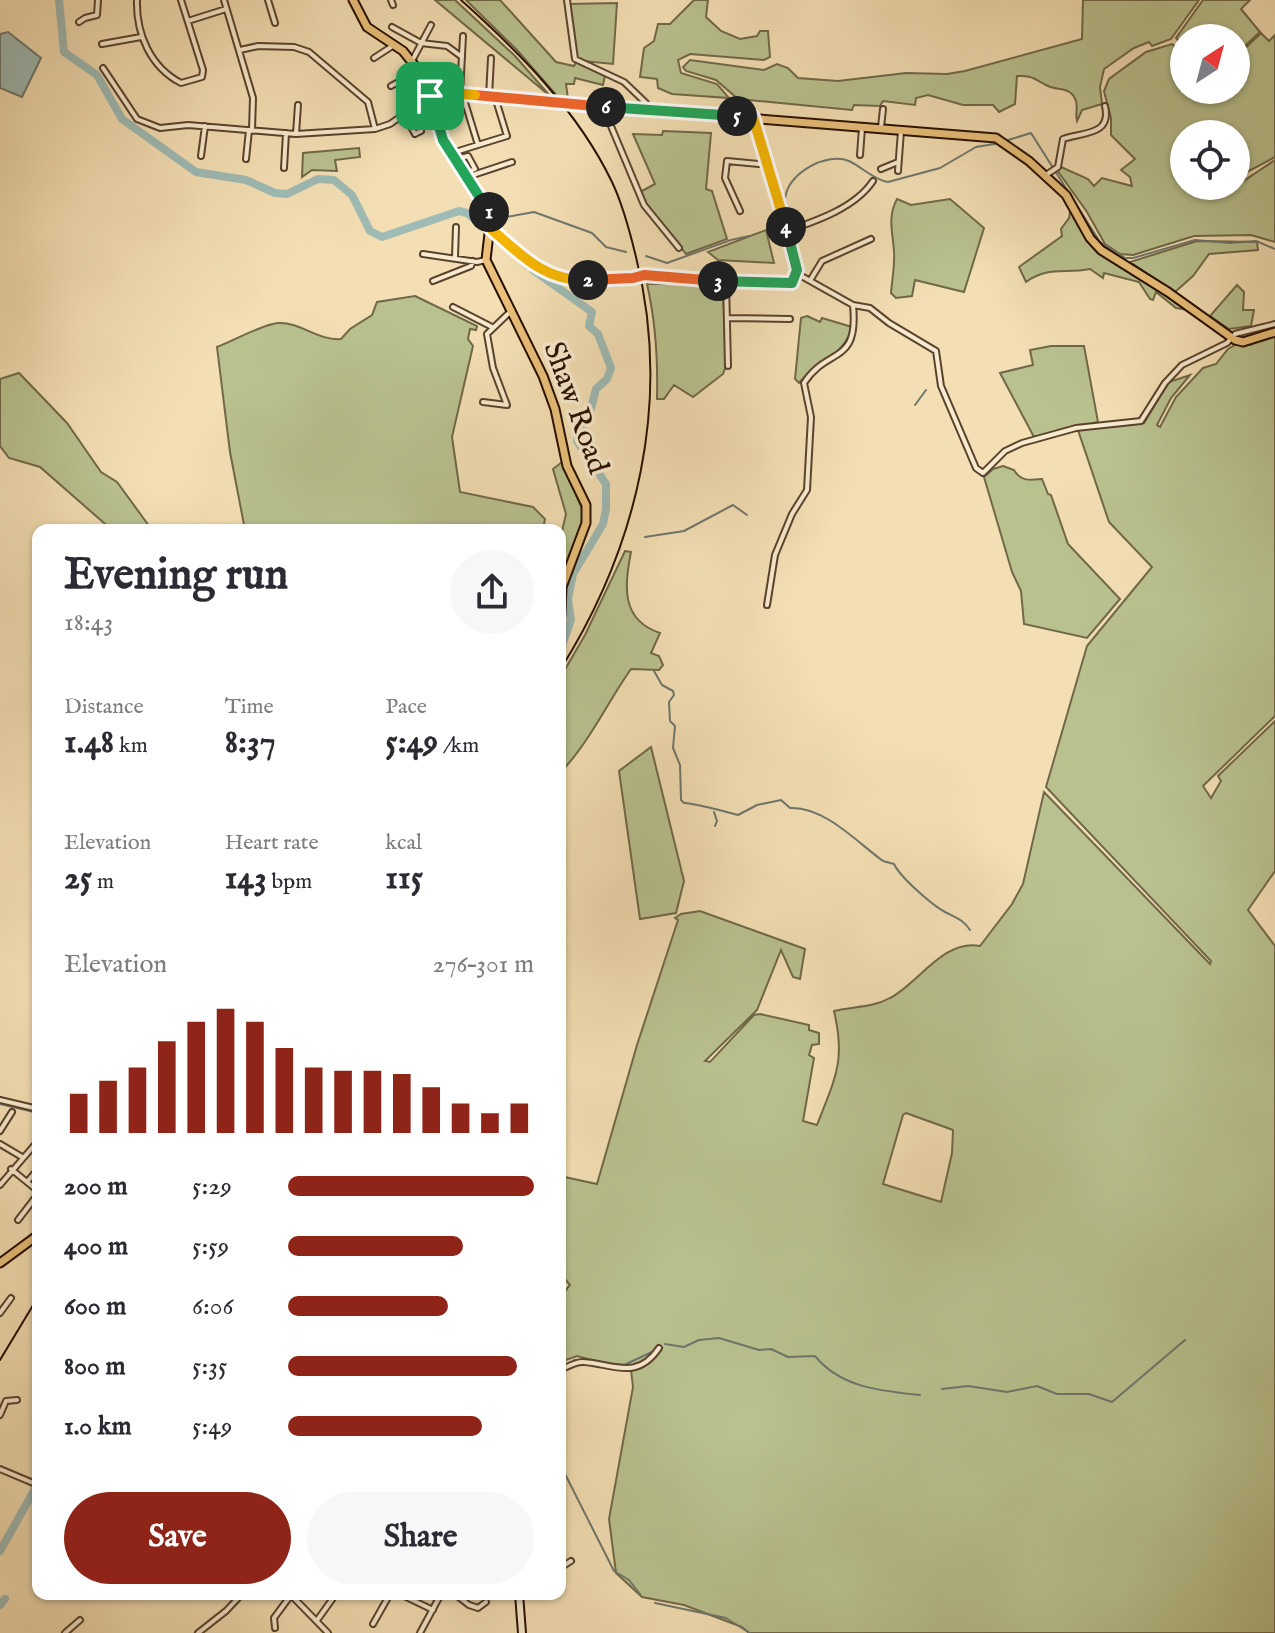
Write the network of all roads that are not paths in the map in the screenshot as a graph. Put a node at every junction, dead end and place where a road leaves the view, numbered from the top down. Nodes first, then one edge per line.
1 (98, 0) edge
2 (137, 0) edge
3 (181, 0) edge
4 (224, 0) edge
5 (268, 0) edge
6 (353, 0) edge
7 (567, 0) edge
8 (226, 9) junction
9 (188, 21) junction
10 (79, 22) dead end
11 (275, 23) dead end
12 (431, 25) dead end
13 (392, 27) dead end
14 (463, 36) dead end
15 (141, 37) junction
16 (421, 43) junction
17 (102, 44) dead end
18 (394, 45) junction
19 (240, 50) junction
20 (462, 57) junction
21 (374, 58) dead end
22 (491, 58) dead end
23 (412, 61) junction
24 (103, 68) dead end
25 (419, 71) junction
26 (391, 86) dead end
27 (461, 93) junction
28 (430, 94) junction
29 (492, 97) junction
30 (298, 105) dead end
31 (1105, 106) dead end
32 (603, 107) junction
33 (883, 109) dead end
34 (645, 110) junction
35 (404, 114) junction
36 (753, 117) junction
37 (863, 125) junction
38 (205, 126) junction
39 (881, 127) junction
40 (375, 129) junction
41 (901, 129) junction
42 (250, 130) junction
43 (421, 131) dead end
44 (286, 133) junction
45 (296, 134) junction
46 (478, 145) junction
47 (860, 155) dead end
48 (201, 156) dead end
49 (454, 156) junction
50 (246, 159) dead end
51 (512, 162) dead end
52 (898, 162) junction
53 (769, 165) junction
54 (284, 168) dead end
55 (881, 169) dead end
56 (898, 171) dead end
57 (1048, 174) junction
58 (466, 175) junction
59 (873, 181) dead end
60 (740, 211) dead end
61 (456, 227) dead end
62 (490, 228) junction
63 (787, 231) junction
64 (871, 239) dead end
65 (679, 248) dead end
66 (423, 254) dead end
67 (455, 257) junction
68 (486, 260) junction
69 (473, 261) junction
70 (796, 271) junction
71 (811, 279) junction
72 (433, 281) dead end
73 (726, 282) junction
74 (853, 305) junction
75 (453, 307) dead end
76 (511, 311) junction
77 (727, 318) junction
78 (790, 319) dead end
79 (1275, 324) edge
80 (492, 327) junction
81 (1275, 332) edge
82 (1232, 338) junction
83 (728, 366) dead end
84 (483, 402) dead end
85 (566, 576) edge
86 (767, 605) dead end
87 (0, 1100) edge
88 (32, 1108) edge
89 (12, 1112) dead end
90 (0, 1131) edge
91 (0, 1144) edge
92 (32, 1148) edge
93 (22, 1157) junction
94 (11, 1169) junction
95 (32, 1176) edge
96 (27, 1182) junction
97 (0, 1185) edge
98 (32, 1187) edge
99 (32, 1201) edge
100 (18, 1220) dead end
101 (32, 1239) edge
102 (0, 1263) edge
103 (11, 1298) dead end
104 (0, 1313) edge
105 (659, 1348) dead end
106 (566, 1368) edge
107 (17, 1400) dead end
108 (0, 1415) edge
109 (0, 1469) edge
110 (32, 1482) edge
111 (571, 1561) dead end
112 (566, 1564) edge
113 (236, 1600) edge
114 (287, 1600) edge
115 (297, 1600) edge
116 (332, 1600) edge
117 (387, 1600) edge
118 (412, 1600) edge
119 (438, 1600) edge
120 (463, 1600) edge
121 (519, 1600) edge
122 (486, 1602) dead end
123 (433, 1610) junction
124 (318, 1619) junction
125 (80, 1620) dead end
126 (373, 1624) dead end
127 (425, 1627) junction
128 (275, 1628) dead end
129 (65, 1633) edge
130 (198, 1633) edge
131 (328, 1633) edge
132 (420, 1633) edge
133 (433, 1633) edge
134 (522, 1633) edge

1 - 10 street
2 - 15 street
3 - 9 street
4 - 8 street
5 - 11 street
6 - 18 main road
7 - 34 street
8 - 9 street
8 - 19 street
9 - 15 street
12 - 16 street
13 - 16 street
14 - 20 street
15 - 17 street
16 - 20 street
16 - 23 street
18 - 21 street
18 - 23 main road
19 - 40 street
19 - 42 street
20 - 27 street
22 - 29 street
23 - 25 main road
24 - 38 street
25 - 26 street
25 - 28 main road
27 - 28 main road
27 - 29 main road
27 - 46 street
28 - 35 street
28 - 49 main road
29 - 32 main road, bridge
29 - 46 street
30 - 45 street
31 - 57 street
32 - 34 main road
32 - 65 street
33 - 39 street
34 - 36 main road
35 - 40 street
35 - 43 street
36 - 37 main road
36 - 53 street
37 - 39 main road
37 - 47 street
38 - 42 street
38 - 48 street
39 - 41 main road
40 - 45 street
41 - 52 street
41 - 57 main road
42 - 44 street
42 - 50 street
44 - 45 street
44 - 54 street
46 - 49 street
49 - 58 main road
51 - 58 street
52 - 55 street
52 - 56 street
53 - 60 street
53 - 63 street
57 - 82 main road
58 - 62 main road
59 - 63 street
61 - 67 street
62 - 68 main road
62 - 73 street, bridge
63 - 70 street
64 - 71 street
66 - 67 street
67 - 69 street
68 - 69 street
68 - 76 main road, Shaw Road
69 - 72 street
70 - 71 street
70 - 73 street
71 - 74 street
73 - 77 street
74 - 82 street
74 - 86 street
75 - 80 street
76 - 80 street
76 - 85 main road, Shaw Road
77 - 78 street
77 - 83 street
79 - 82 street
80 - 84 street
81 - 82 main road
87 - 88 street
89 - 90 street
91 - 93 street
92 - 93 street
93 - 94 street
94 - 96 street
94 - 97 street
95 - 96 street
96 - 98 street
99 - 100 street
101 - 102 main road
103 - 104 street
105 - 106 street
107 - 108 street
109 - 110 street
111 - 112 street
113 - 130 street
114 - 128 street
115 - 124 street
116 - 124 street
117 - 126 street
118 - 123 street
119 - 123 street
120 - 122 street
121 - 134 main road
123 - 127 street
124 - 131 street
125 - 129 street
127 - 132 street
127 - 133 street

